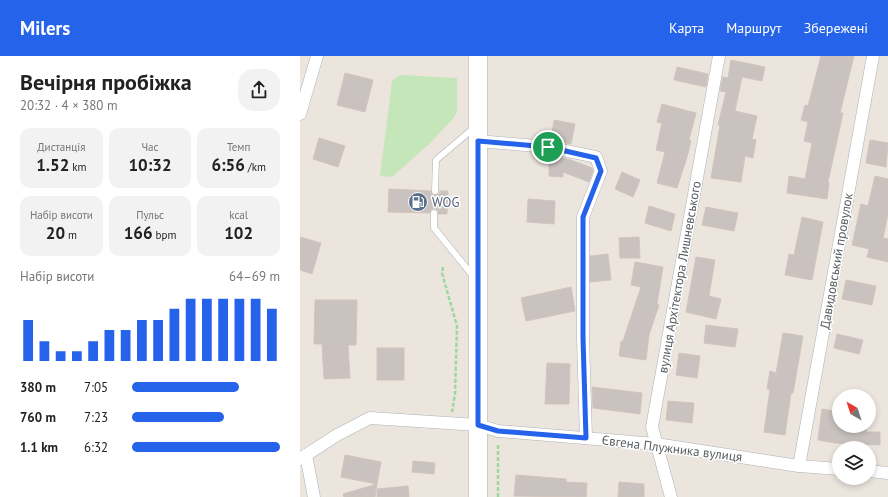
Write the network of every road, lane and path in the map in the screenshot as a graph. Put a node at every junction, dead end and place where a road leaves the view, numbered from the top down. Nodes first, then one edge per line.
1 (317, 56) edge
2 (478, 56) edge
3 (719, 56) edge
4 (873, 56) edge
5 (300, 114) edge
6 (478, 133) junction
7 (435, 191) dead end
8 (434, 214) dead end
9 (443, 267) dead end
10 (478, 282) junction
11 (455, 394) junction
12 (460, 394) dead end
13 (449, 423) junction
14 (478, 425) junction
15 (498, 431) junction
16 (586, 438) junction
17 (656, 444) junction
18 (303, 457) edge
19 (800, 466) junction
20 (832, 468) edge
21 (876, 472) edge
22 (888, 473) edge
23 (314, 497) edge
24 (478, 497) edge
25 (498, 497) edge
26 (671, 497) edge

1 - 5 street
2 - 6 main road
3 - 17 street, вулиця Архітектора Лишневського
4 - 19 street, Давидовський провулок
6 - 7 lane
6 - 10 main road
6 - 16 street
8 - 10 lane
9 - 11 path
10 - 14 main road
11 - 12 path
11 - 13 path
13 - 14 street, Євгена Плужника вулиця
13 - 18 street, Євгена Плужника вулиця
14 - 15 street, Євгена Плужника вулиця
14 - 24 main road
15 - 16 street, Євгена Плужника вулиця
15 - 25 path
16 - 17 street, Євгена Плужника вулиця
17 - 19 street, Євгена Плужника вулиця
17 - 26 street, вулиця Архітектора Лишневського
18 - 23 street
19 - 20 street, Євгена Плужника вулиця
21 - 22 street

